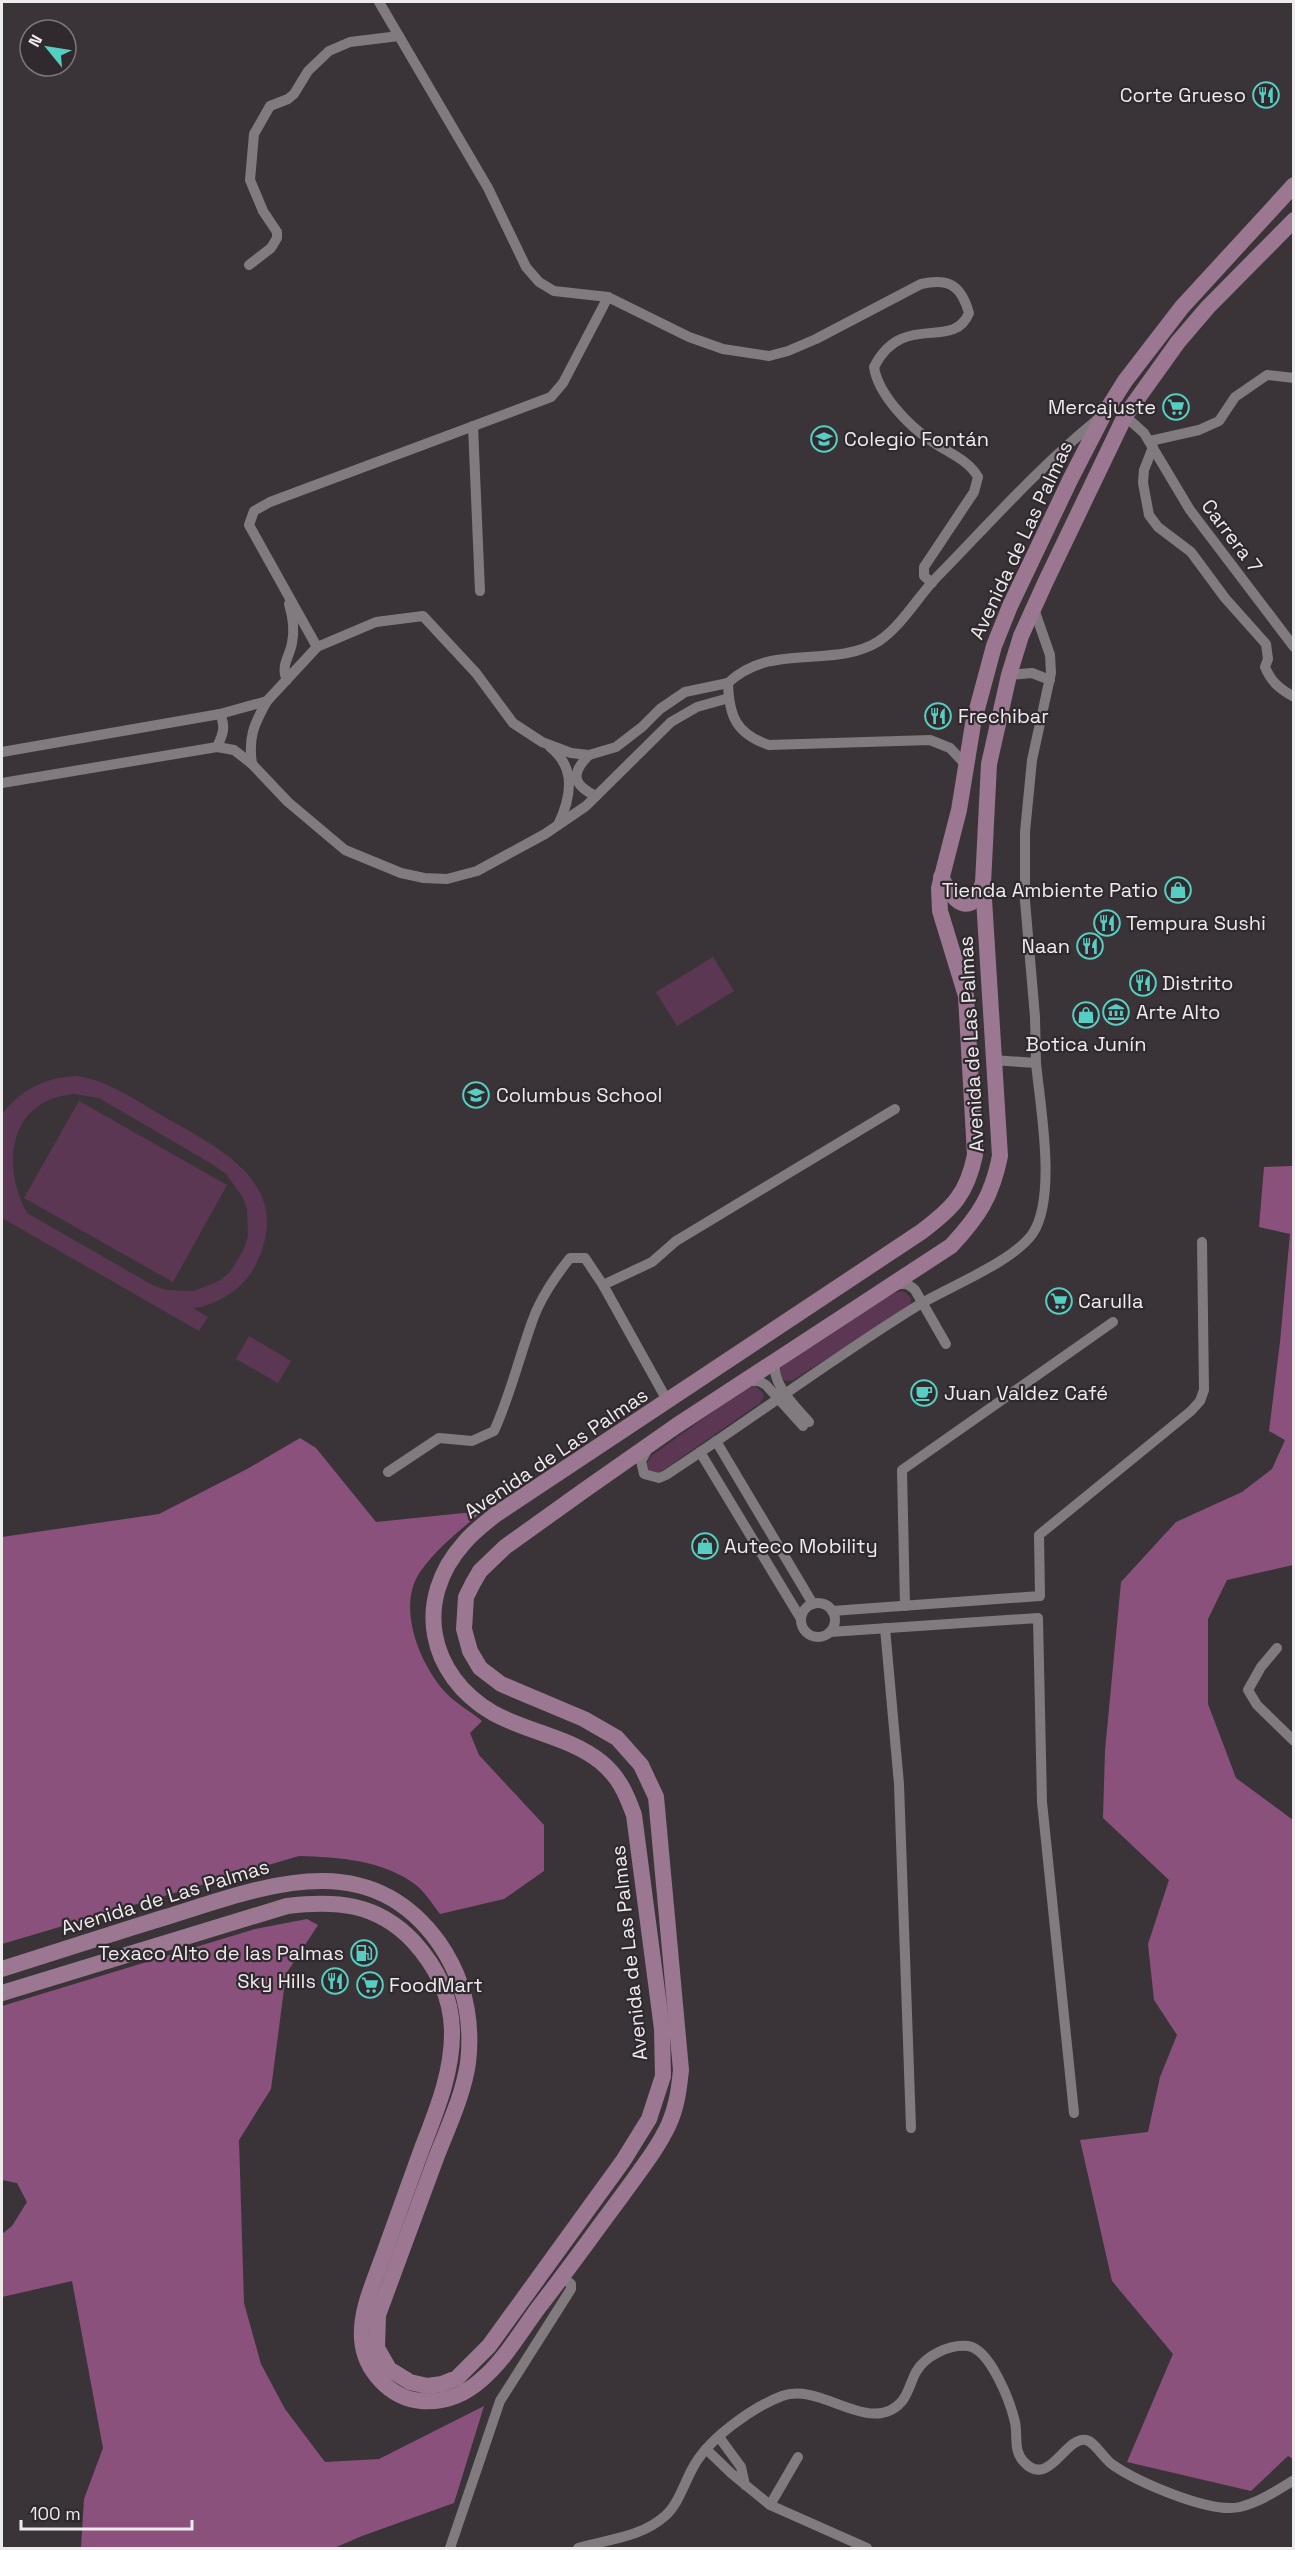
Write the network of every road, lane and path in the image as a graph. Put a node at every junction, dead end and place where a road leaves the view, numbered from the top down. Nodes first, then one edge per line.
1 (378, 2) edge
2 (399, 36) junction
3 (1293, 185) edge
4 (1293, 220) edge
5 (249, 265) dead end
6 (608, 297) junction
7 (1293, 378) edge
8 (1103, 416) junction
9 (1135, 424) junction
10 (473, 426) junction
11 (1151, 444) junction
12 (932, 583) junction
13 (284, 590) junction
14 (480, 591) dead end
15 (1034, 609) junction
16 (318, 647) junction
17 (1293, 647) edge
18 (1009, 675) junction
19 (287, 680) junction
20 (1050, 680) junction
21 (729, 683) junction
22 (1293, 697) edge
23 (729, 698) junction
24 (267, 701) junction
25 (220, 714) junction
26 (542, 742) junction
27 (217, 747) junction
28 (2, 752) edge
29 (589, 755) junction
30 (252, 764) junction
31 (965, 764) junction
32 (2, 783) edge
33 (596, 796) junction
34 (558, 825) junction
35 (941, 876) junction
36 (983, 883) junction
37 (992, 1060) junction
38 (1036, 1063) junction
39 (895, 1109) dead end
40 (1202, 1242) dead end
41 (603, 1286) junction
42 (888, 1286) junction
43 (922, 1303) junction
44 (1113, 1322) dead end
45 (946, 1344) dead end
46 (777, 1359) junction
47 (745, 1381) junction
48 (783, 1397) junction
49 (668, 1402) junction
50 (806, 1424) dead end
51 (658, 1439) junction
52 (716, 1442) junction
53 (700, 1452) junction
54 (388, 1472) dead end
55 (813, 1604) junction
56 (905, 1606) junction
57 (832, 1611) junction
58 (801, 1619) junction
59 (885, 1628) junction
60 (830, 1632) junction
61 (1277, 1648) dead end
62 (1293, 1741) edge
63 (2, 1969) edge
64 (2, 1993) edge
65 (1074, 2113) dead end
66 (911, 2128) dead end
67 (562, 2277) junction
68 (718, 2437) junction
69 (706, 2449) junction
70 (798, 2457) dead end
71 (1293, 2480) edge
72 (745, 2485) junction
73 (770, 2505) junction
74 (450, 2548) edge
75 (578, 2548) edge
76 (867, 2548) edge

1 - 2 street
2 - 5 street
2 - 6 street
3 - 8 main road, Avenida de Las Palmas
4 - 9 main road, Avenida de Las Palmas
6 - 10 street
6 - 12 street
7 - 11 street
8 - 12 street
8 - 31 main road, Avenida de Las Palmas
9 - 11 street, Carrera 7
9 - 15 main road, Avenida de Las Palmas
10 - 13 street
10 - 14 street
11 - 17 street, Carrera 7
11 - 22 street
12 - 21 street
13 - 16 street
13 - 19 street
15 - 18 main road, Avenida de Las Palmas
15 - 20 street
16 - 19 street
16 - 26 street
18 - 20 street
18 - 36 main road, Avenida de Las Palmas
19 - 24 street
20 - 38 street
21 - 23 street
21 - 29 street
23 - 31 street
23 - 33 street
24 - 25 street
24 - 30 street
25 - 27 street
25 - 28 street
26 - 29 street
26 - 34 street
27 - 30 street
27 - 32 street
29 - 33 street
30 - 34 street
31 - 35 main road, Avenida de Las Palmas
33 - 34 street
35 - 36 main road
35 - 49 main road, Avenida de Las Palmas
36 - 37 main road, Avenida de Las Palmas
37 - 38 street
37 - 42 main road, Avenida de Las Palmas
38 - 43 street
39 - 41 street
40 - 56 street
41 - 49 street
41 - 54 street
42 - 43 street
42 - 46 main road, Avenida de Las Palmas
43 - 45 street
43 - 48 street
44 - 56 street
46 - 47 main road, Avenida de Las Palmas
46 - 48 street
47 - 48 street
47 - 51 main road, Avenida de Las Palmas
48 - 50 street
48 - 52 street
49 - 63 main road, Avenida de Las Palmas
51 - 53 street
51 - 67 main road, Avenida de Las Palmas
52 - 53 street
52 - 55 street
53 - 58 street
55 - 57 street
55 - 58 street
56 - 57 street
57 - 60 street
58 - 60 street
59 - 60 street
59 - 65 street
59 - 66 street
61 - 62 street
64 - 67 main road, Avenida de Las Palmas
67 - 74 street
68 - 69 street
68 - 71 street
68 - 72 street
69 - 72 street
69 - 75 street
70 - 73 street
72 - 73 street
73 - 76 street

